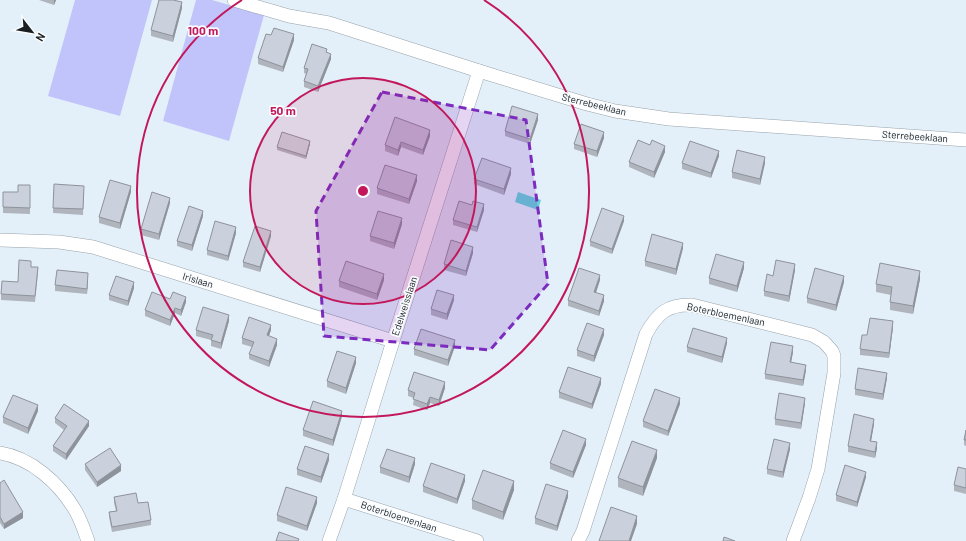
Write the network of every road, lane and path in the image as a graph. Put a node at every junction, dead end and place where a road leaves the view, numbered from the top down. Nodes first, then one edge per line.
1 (234, 0) edge
2 (479, 71) junction
3 (966, 140) edge
4 (0, 240) edge
5 (393, 341) junction
6 (0, 453) edge
7 (344, 499) junction
8 (88, 541) edge
9 (329, 541) edge
10 (477, 541) edge
11 (578, 541) edge
12 (793, 541) edge

1 - 2 street, Sterrebeeklaan
2 - 3 street, Sterrebeeklaan
2 - 5 street, Edelweisslaan
4 - 5 street, Irislaan
5 - 7 street, Edelweisslaan
6 - 8 street
7 - 9 street, Edelweisslaan
7 - 10 street, Boterbloemenlaan
11 - 12 street, Boterbloemenlaan

